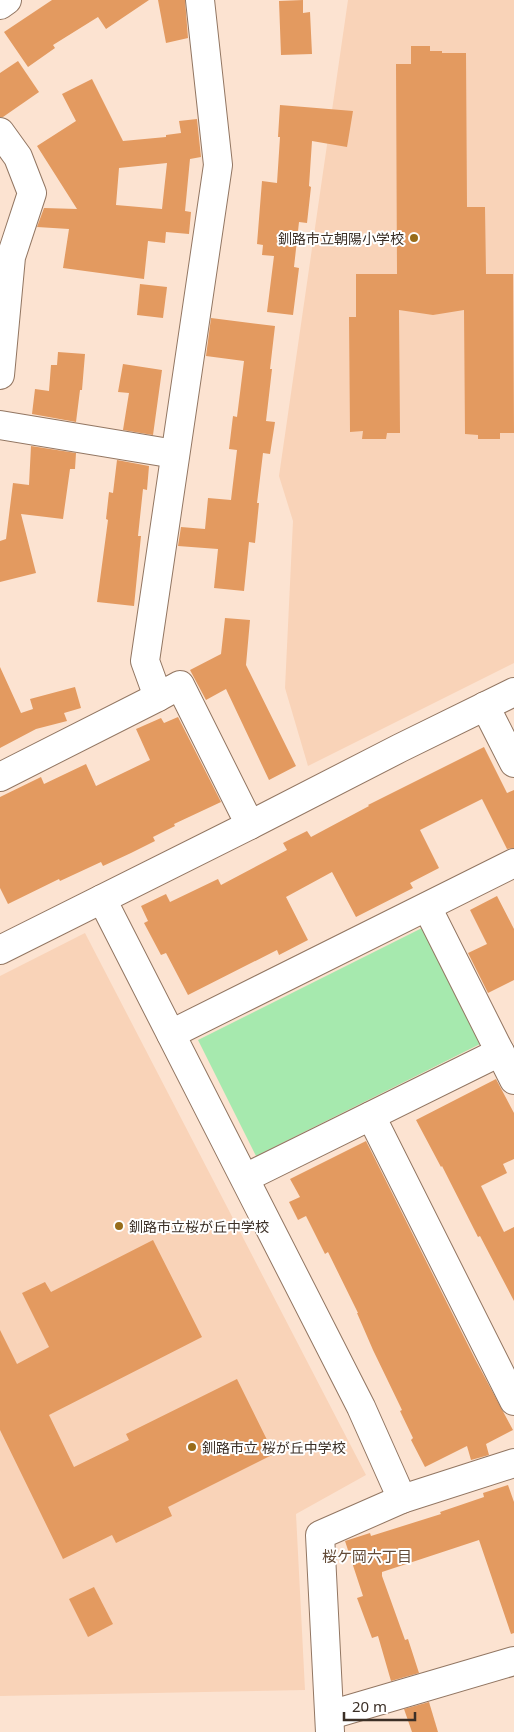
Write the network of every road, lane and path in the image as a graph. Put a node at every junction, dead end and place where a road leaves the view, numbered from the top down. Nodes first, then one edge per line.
1 (7, 0) edge
2 (200, 0) edge
3 (0, 5) edge
4 (0, 132) edge
5 (0, 375) edge
6 (0, 425) edge
7 (175, 454) junction
8 (514, 692) edge
9 (158, 697) junction
10 (485, 706) junction
11 (514, 763) edge
12 (0, 777) edge
13 (250, 825) junction
14 (514, 863) edge
15 (102, 900) junction
16 (427, 907) junction
17 (0, 950) edge
18 (171, 1034) junction
19 (500, 1052) junction
20 (514, 1080) edge
21 (371, 1116) junction
22 (245, 1178) junction
23 (514, 1401) edge
24 (514, 1463) edge
25 (402, 1499) junction
26 (514, 1660) edge
27 (330, 1723) edge

1 - 3 street
2 - 7 street
4 - 5 street
6 - 7 street
7 - 9 street
8 - 10 street
9 - 12 street
9 - 13 street
10 - 11 street
10 - 13 street
13 - 15 street
14 - 16 street
15 - 17 street
15 - 18 street
16 - 18 street
16 - 19 street
18 - 22 street
19 - 20 street
19 - 21 street
21 - 22 street
21 - 23 street
22 - 25 street
24 - 25 street
25 - 27 street
26 - 27 street

